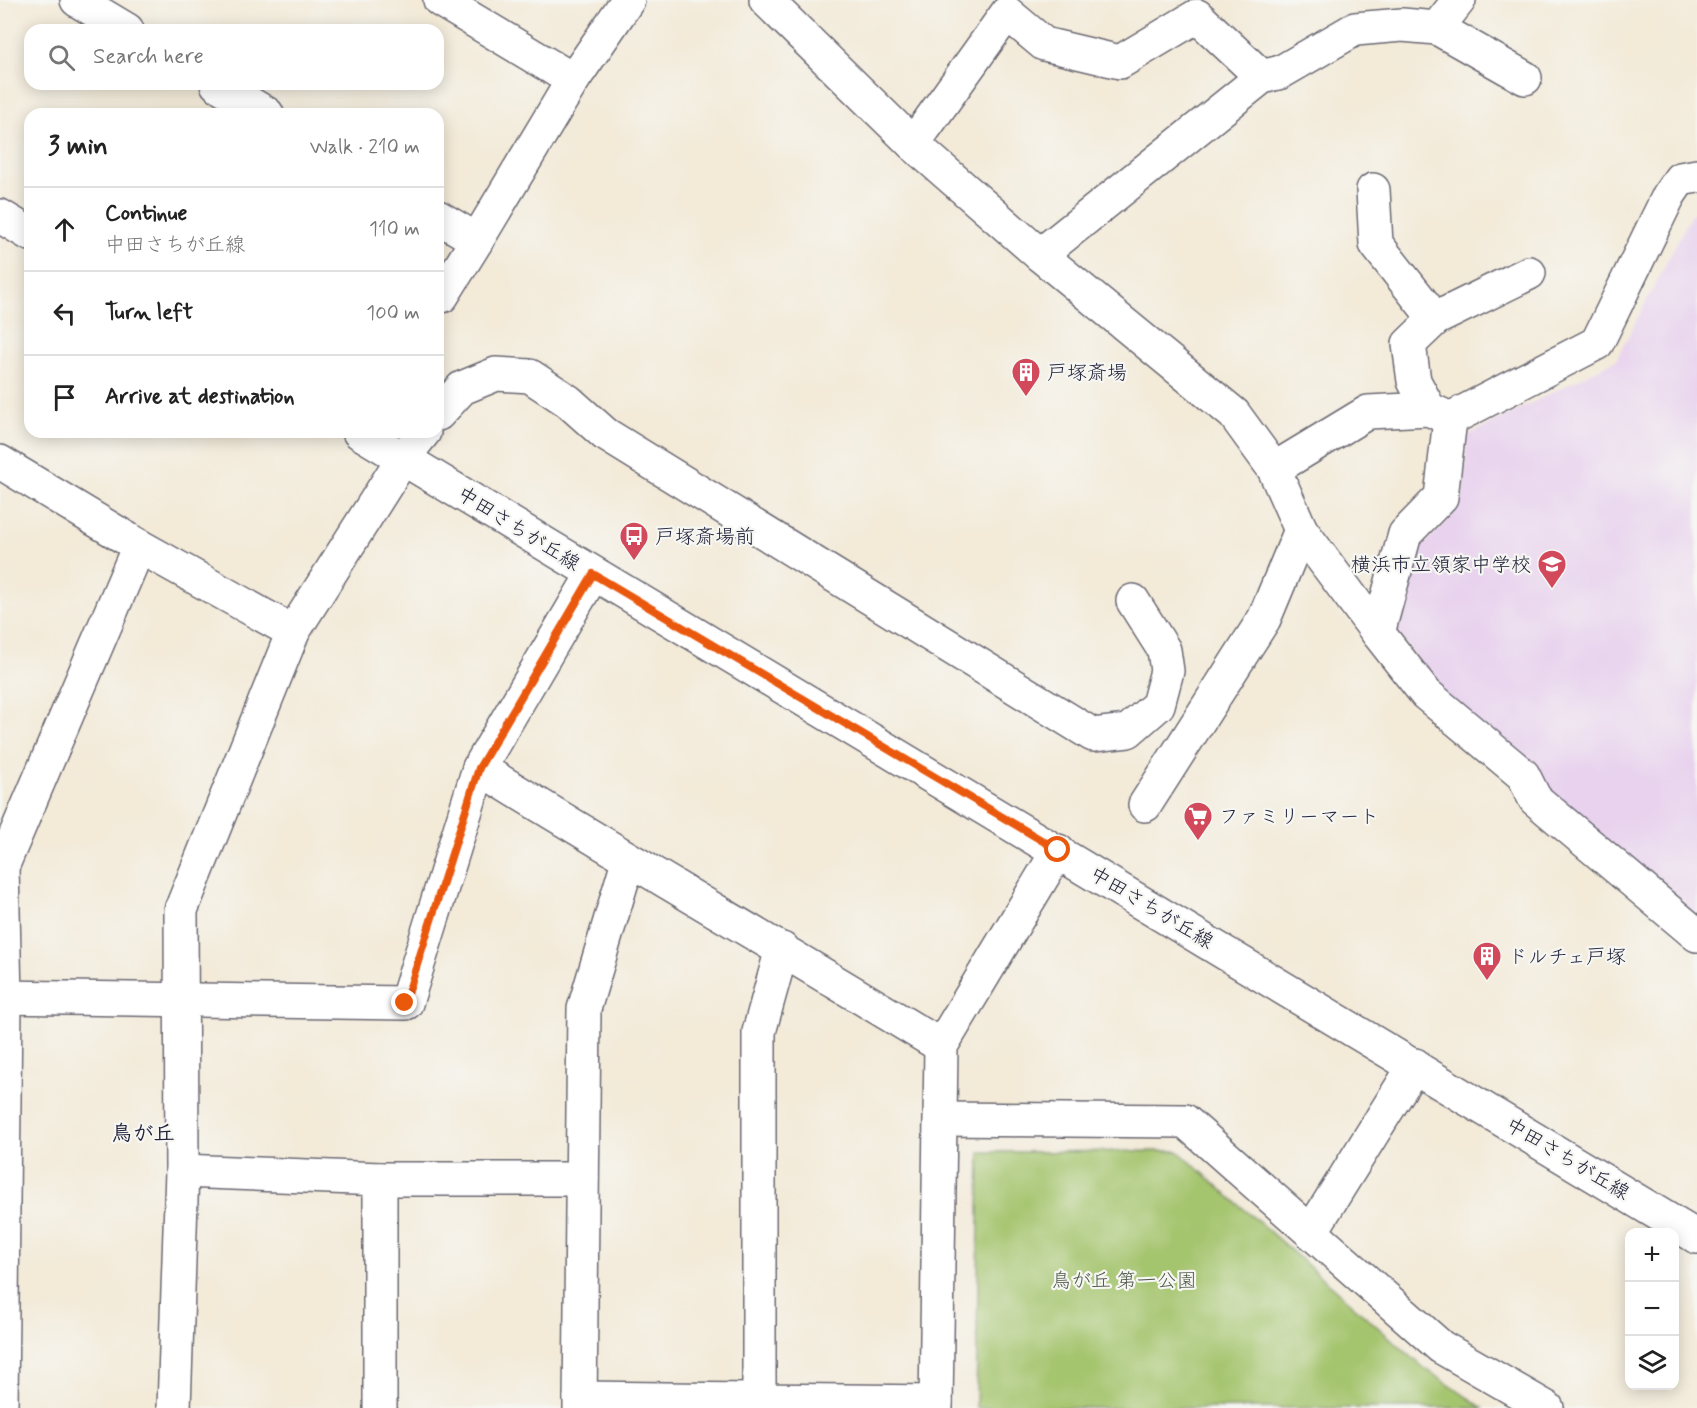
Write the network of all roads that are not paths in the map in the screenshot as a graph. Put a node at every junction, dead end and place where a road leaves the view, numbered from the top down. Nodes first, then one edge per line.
1 (77, 0) edge
2 (440, 0) edge
3 (628, 0) edge
4 (766, 0) edge
5 (1459, 0) edge
6 (117, 24) edge
7 (1437, 28) junction
8 (1262, 77) junction
9 (1525, 78) dead end
10 (573, 80) junction
11 (227, 90) edge
12 (257, 108) edge
13 (913, 144) junction
14 (1697, 176) edge
15 (1372, 190) dead end
16 (0, 216) edge
17 (444, 221) edge
18 (24, 230) edge
19 (477, 240) junction
20 (1040, 255) junction
21 (1529, 273) dead end
22 (444, 293) edge
23 (1435, 319) junction
24 (444, 408) edge
25 (1440, 414) junction
26 (369, 438) edge
27 (419, 438) edge
28 (403, 458) junction
29 (0, 462) edge
30 (1274, 469) junction
31 (1301, 530) junction
32 (139, 546) junction
33 (593, 574) junction
34 (1133, 602) dead end
35 (293, 632) junction
36 (1378, 633) junction
37 (479, 768) junction
38 (1145, 805) dead end
39 (1058, 850) junction
40 (628, 861) junction
41 (1697, 935) edge
42 (782, 949) junction
43 (3, 998) edge
44 (183, 1000) junction
45 (941, 1046) junction
46 (1415, 1065) junction
47 (941, 1119) junction
48 (182, 1171) junction
49 (380, 1179) junction
50 (582, 1179) junction
51 (1311, 1232) junction
52 (1697, 1237) edge
53 (759, 1398) junction
54 (580, 1403) edge
55 (1529, 1404) edge
56 (936, 1405) edge
57 (1, 1408) edge
58 (174, 1408) edge
59 (380, 1408) edge

1 - 6 street
2 - 10 street
3 - 10 street
4 - 13 street
5 - 7 street
7 - 8 street
7 - 9 street
8 - 13 street
8 - 20 street
10 - 19 street
11 - 12 street
13 - 20 street
14 - 25 street
15 - 23 street
16 - 18 street
17 - 19 street
19 - 22 street
20 - 30 street
21 - 23 street
23 - 25 street
24 - 34 street
25 - 30 street
25 - 36 street
26 - 28 street, 中田さちが丘線
27 - 28 street
28 - 33 street, 中田さちが丘線
28 - 35 street
29 - 32 street
30 - 31 street
31 - 36 street
31 - 38 street
32 - 35 street
32 - 43 street
33 - 37 street
33 - 39 street, 中田さちが丘線
35 - 44 street
36 - 41 street
37 - 40 street
37 - 44 street
39 - 45 street
39 - 46 street, 中田さちが丘線
40 - 42 street
40 - 50 street
42 - 45 street
42 - 53 street
43 - 44 street
43 - 57 street
44 - 48 street
45 - 47 street
46 - 51 street
46 - 52 street, 中田さちが丘線
47 - 51 street
47 - 56 street
48 - 49 street
48 - 58 street
49 - 50 street
49 - 59 street
50 - 54 street
51 - 55 street
53 - 54 street
53 - 56 street

